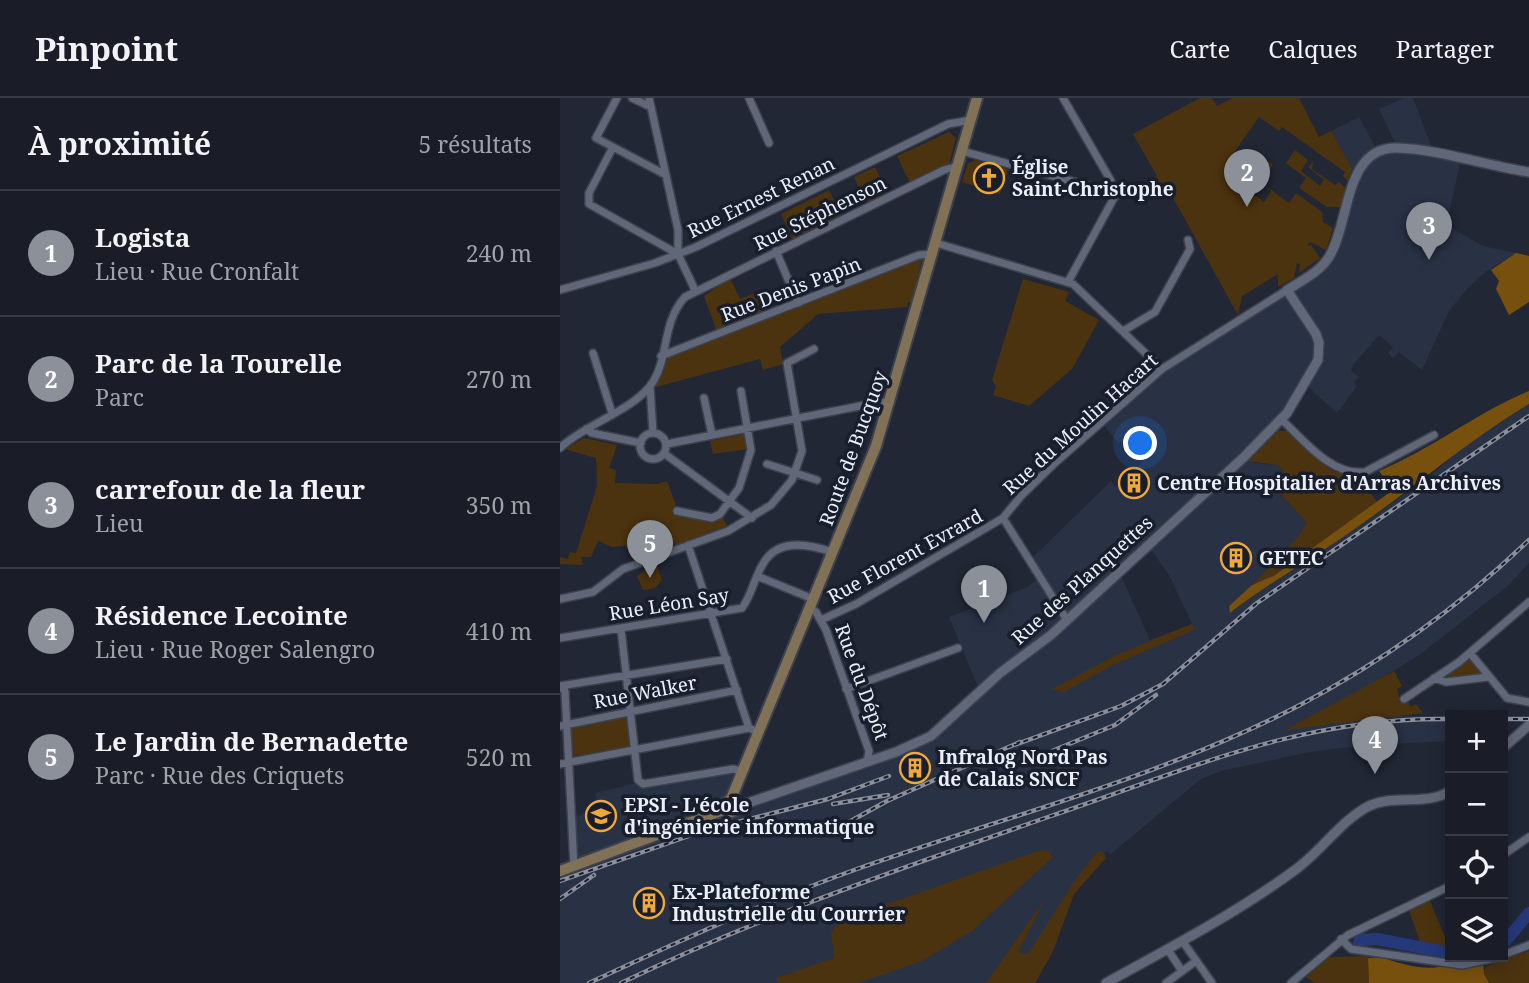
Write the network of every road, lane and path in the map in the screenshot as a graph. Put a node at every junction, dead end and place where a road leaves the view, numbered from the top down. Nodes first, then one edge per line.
1 (617, 98) edge
2 (632, 98) edge
3 (649, 98) edge
4 (750, 98) edge
5 (977, 98) edge
6 (1063, 98) edge
7 (651, 107) junction
8 (971, 120) junction
9 (769, 143) dead end
10 (613, 147) junction
11 (962, 151) junction
12 (958, 166) junction
13 (1529, 172) edge
14 (666, 175) junction
15 (1115, 193) junction
16 (1188, 240) dead end
17 (935, 249) junction
18 (776, 251) junction
19 (678, 254) junction
20 (1068, 282) junction
21 (560, 290) edge
22 (695, 290) junction
23 (1287, 290) junction
24 (798, 303) junction
25 (1123, 331) junction
26 (814, 349) dead end
27 (593, 353) dead end
28 (661, 356) junction
29 (1162, 369) junction
30 (650, 386) junction
31 (741, 391) dead end
32 (704, 398) dead end
33 (890, 404) junction
34 (612, 413) junction
35 (797, 418) junction
36 (1282, 420) junction
37 (749, 427) junction
38 (586, 429) junction
39 (653, 433) junction
40 (712, 435) junction
41 (1434, 435) dead end
42 (641, 443) junction
43 (667, 444) junction
44 (560, 448) edge
45 (665, 454) junction
46 (767, 464) dead end
47 (795, 473) junction
48 (817, 480) dead end
49 (731, 501) junction
50 (677, 511) dead end
51 (752, 518) junction
52 (1003, 518) junction
53 (688, 545) junction
54 (832, 552) junction
55 (757, 576) junction
56 (560, 598) edge
57 (1529, 602) edge
58 (811, 603) junction
59 (712, 614) junction
60 (821, 620) junction
61 (1067, 620) junction
62 (621, 629) junction
63 (560, 638) edge
64 (958, 648) dead end
65 (1470, 653) junction
66 (727, 659) junction
67 (626, 675) junction
68 (1488, 677) junction
69 (1434, 678) junction
70 (560, 686) edge
71 (846, 689) junction
72 (737, 690) junction
73 (1404, 699) dead end
74 (1529, 702) edge
75 (630, 710) junction
76 (563, 725) edge
77 (1528, 728) edge
78 (753, 730) junction
79 (1508, 744) edge
80 (635, 750) junction
81 (867, 762) junction
82 (564, 763) edge
83 (742, 771) junction
84 (1445, 793) edge
85 (570, 801) junction
86 (560, 803) edge
87 (731, 804) junction
88 (1529, 837) edge
89 (1508, 852) edge
90 (574, 866) junction
91 (560, 872) edge
92 (1445, 888) edge
93 (1341, 939) junction
94 (1183, 942) junction
95 (1529, 945) edge
96 (1168, 950) junction
97 (1508, 953) edge
98 (1196, 961) junction
99 (1475, 962) edge
100 (1182, 971) junction
101 (1106, 983) edge
102 (1166, 983) edge
103 (1212, 983) edge
104 (1291, 983) edge

1 - 10 street
2 - 7 street
3 - 7 street
4 - 9 street
5 - 8 main road, Route de Bucquoy
6 - 15 street
7 - 14 street
8 - 11 main road, Route de Bucquoy
8 - 19 street, Rue Ernest Renan
10 - 14 street
10 - 19 street
11 - 12 main road, Route de Bucquoy
11 - 15 street
12 - 17 main road, Route de Bucquoy
12 - 18 street, Rue Stéphenson
13 - 23 street
14 - 19 street
15 - 20 street
16 - 25 street
17 - 20 street
17 - 24 street, Rue Denis Papin
17 - 33 main road, Route de Bucquoy
18 - 22 street, Rue Stéphenson
18 - 24 street
19 - 21 street, Rue Ernest Renan
19 - 22 street
20 - 25 street
22 - 28 street
23 - 29 street, Rue du Moulin Hacart
23 - 36 street, Rue des Planquettes
24 - 28 street, Rue Denis Papin
25 - 29 street
26 - 35 street
27 - 34 street
28 - 30 street
29 - 52 street, Rue du Moulin Hacart
30 - 34 street
30 - 39 street
31 - 37 street
32 - 40 street
33 - 35 street
33 - 54 main road, Route de Bucquoy
34 - 38 street
35 - 37 street
35 - 47 street
36 - 41 street
36 - 61 street, Rue des Planquettes
37 - 40 street
37 - 49 street
38 - 42 street
38 - 44 street
39 - 42 street
39 - 43 street
40 - 43 street
42 - 45 street
43 - 45 street
45 - 49 street
46 - 47 street
47 - 48 street
47 - 51 street
49 - 50 street
49 - 51 street
51 - 53 street
52 - 60 street, Rue Florent Evrard
52 - 61 street
53 - 56 street
53 - 59 street
54 - 55 street, Rue Léon Say
54 - 58 main road, Route de Bucquoy
55 - 58 street
55 - 59 street, Rue Léon Say
57 - 65 street
58 - 60 street, Rue du Dépôt
58 - 78 main road, Route de Bucquoy
59 - 62 street, Rue Léon Say
59 - 66 street
60 - 71 street, Rue du Dépôt
61 - 81 street, Rue des Planquettes
62 - 63 street, Rue Léon Say
62 - 67 street
64 - 71 street
65 - 68 street
65 - 69 street
66 - 67 street
66 - 72 street
67 - 70 street
67 - 75 street
68 - 69 street
68 - 74 street
69 - 73 street
70 - 76 street
71 - 81 street, Rue du Dépôt
72 - 75 street, Rue Walker
72 - 78 street
75 - 76 street, Rue Walker
75 - 80 street
76 - 82 street
77 - 79 street
78 - 80 street
78 - 83 main road, Route de Bucquoy
80 - 82 street
80 - 83 street
81 - 87 street, Rue du Dépôt
82 - 85 street
83 - 87 main road, Route de Bucquoy
84 - 94 street
85 - 86 street
85 - 90 street
87 - 90 main road, Rue du Dépôt
88 - 89 street
90 - 91 main road, Rue du Dépôt
92 - 93 street
93 - 99 street
93 - 104 street
94 - 96 street
94 - 98 street
95 - 97 street
96 - 100 street
96 - 101 street
98 - 100 street
98 - 103 street
100 - 102 street

